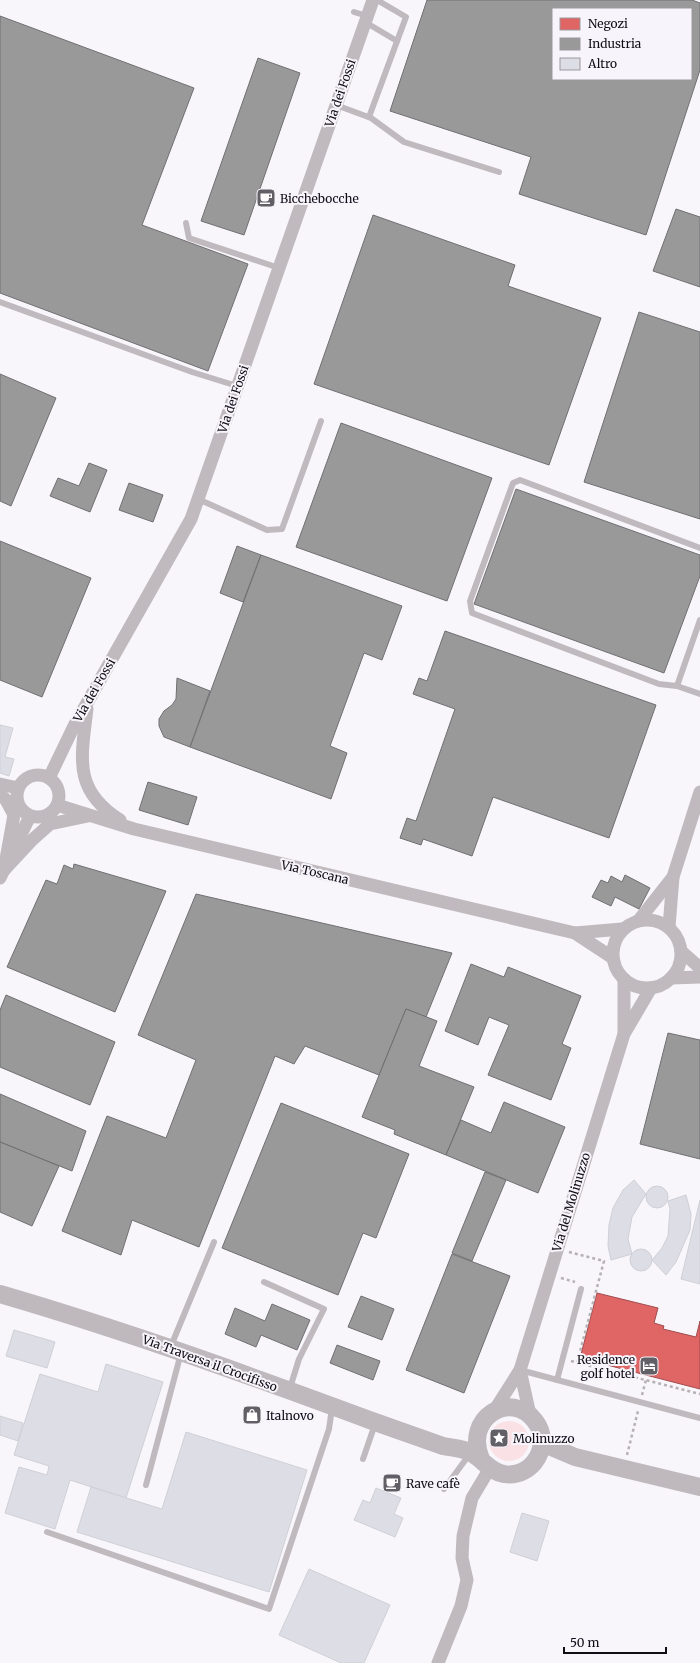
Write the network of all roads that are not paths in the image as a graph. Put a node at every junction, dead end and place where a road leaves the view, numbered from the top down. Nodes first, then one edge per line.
1 (373, 0) edge
2 (377, 0) edge
3 (354, 12) dead end
4 (366, 19) junction
5 (397, 41) junction
6 (336, 105) junction
7 (369, 117) junction
8 (499, 172) dead end
9 (186, 223) dead end
10 (279, 268) junction
11 (0, 302) edge
12 (237, 386) junction
13 (321, 421) dead end
14 (198, 499) junction
15 (700, 548) edge
16 (700, 620) edge
17 (677, 686) junction
18 (700, 694) edge
19 (88, 702) junction
20 (49, 778) junction
21 (0, 784) edge
22 (18, 788) junction
23 (700, 792) edge
24 (0, 794) edge
25 (57, 805) junction
26 (89, 815) junction
27 (30, 816) junction
28 (134, 829) junction
29 (2, 874) edge
30 (673, 877) junction
31 (639, 920) junction
32 (669, 927) junction
33 (622, 929) junction
34 (575, 934) junction
35 (681, 951) junction
36 (613, 958) junction
37 (700, 968) edge
38 (700, 977) edge
39 (671, 978) junction
40 (624, 979) junction
41 (650, 988) junction
42 (624, 1034) junction
43 (214, 1242) dead end
44 (264, 1282) dead end
45 (581, 1289) dead end
46 (0, 1294) edge
47 (176, 1350) junction
48 (520, 1370) junction
49 (557, 1380) junction
50 (289, 1392) junction
51 (332, 1406) junction
52 (494, 1412) junction
53 (530, 1415) junction
54 (700, 1418) edge
55 (376, 1422) junction
56 (542, 1443) junction
57 (479, 1454) junction
58 (575, 1457) junction
59 (363, 1459) dead end
60 (534, 1463) junction
61 (146, 1485) dead end
62 (700, 1487) edge
63 (444, 1488) dead end
64 (48, 1532) dead end
65 (438, 1663) edge

1 - 4 street, Via dei Fossi
2 - 5 lane
3 - 4 lane
4 - 5 lane
4 - 6 street, Via dei Fossi
5 - 7 lane
6 - 7 lane
6 - 10 street, Via dei Fossi
7 - 8 lane
9 - 10 lane
10 - 12 street, Via dei Fossi
11 - 12 lane
12 - 14 street, Via dei Fossi
13 - 14 lane
14 - 19 street, Via dei Fossi
15 - 17 lane
16 - 17 lane
17 - 18 lane
19 - 20 street, Via dei Fossi
19 - 28 street
20 - 22 street
20 - 25 street
21 - 22 street
22 - 27 street
23 - 30 street
24 - 29 street
25 - 26 street, Via Toscana
25 - 27 street
26 - 28 street, Via Toscana
26 - 29 street
27 - 29 street
28 - 34 street, Via Toscana
30 - 31 street
30 - 32 street
31 - 32 street
31 - 33 street
32 - 35 street
33 - 34 street, Via Toscana
33 - 36 street
34 - 36 street, Via Toscana
35 - 37 street
35 - 39 street
36 - 40 street
38 - 39 street
39 - 41 street
40 - 41 street
40 - 42 street, Via del Molinuzzo
41 - 42 street, Via del Molinuzzo
42 - 48 street, Via del Molinuzzo
43 - 47 lane
44 - 50 lane
45 - 49 lane
46 - 47 street, Via Traversa il Crocifisso
47 - 50 street, Via Traversa il Crocifisso
47 - 61 lane
48 - 49 lane
48 - 52 street, Via del Molinuzzo
48 - 53 street, Via del Molinuzzo
49 - 54 lane
50 - 51 street, Via Traversa il Crocifisso
51 - 55 street, Via Traversa il Crocifisso
51 - 64 lane
52 - 53 street
52 - 57 street
53 - 56 street
55 - 57 street, Via Traversa il Crocifisso
55 - 59 lane
56 - 58 street, Via Traversa il Crocifisso
56 - 60 street
57 - 60 street, Via Traversa il Crocifisso
57 - 63 lane
57 - 65 street
58 - 60 street, Via Traversa il Crocifisso
58 - 62 street, Via Traversa il Crocifisso

